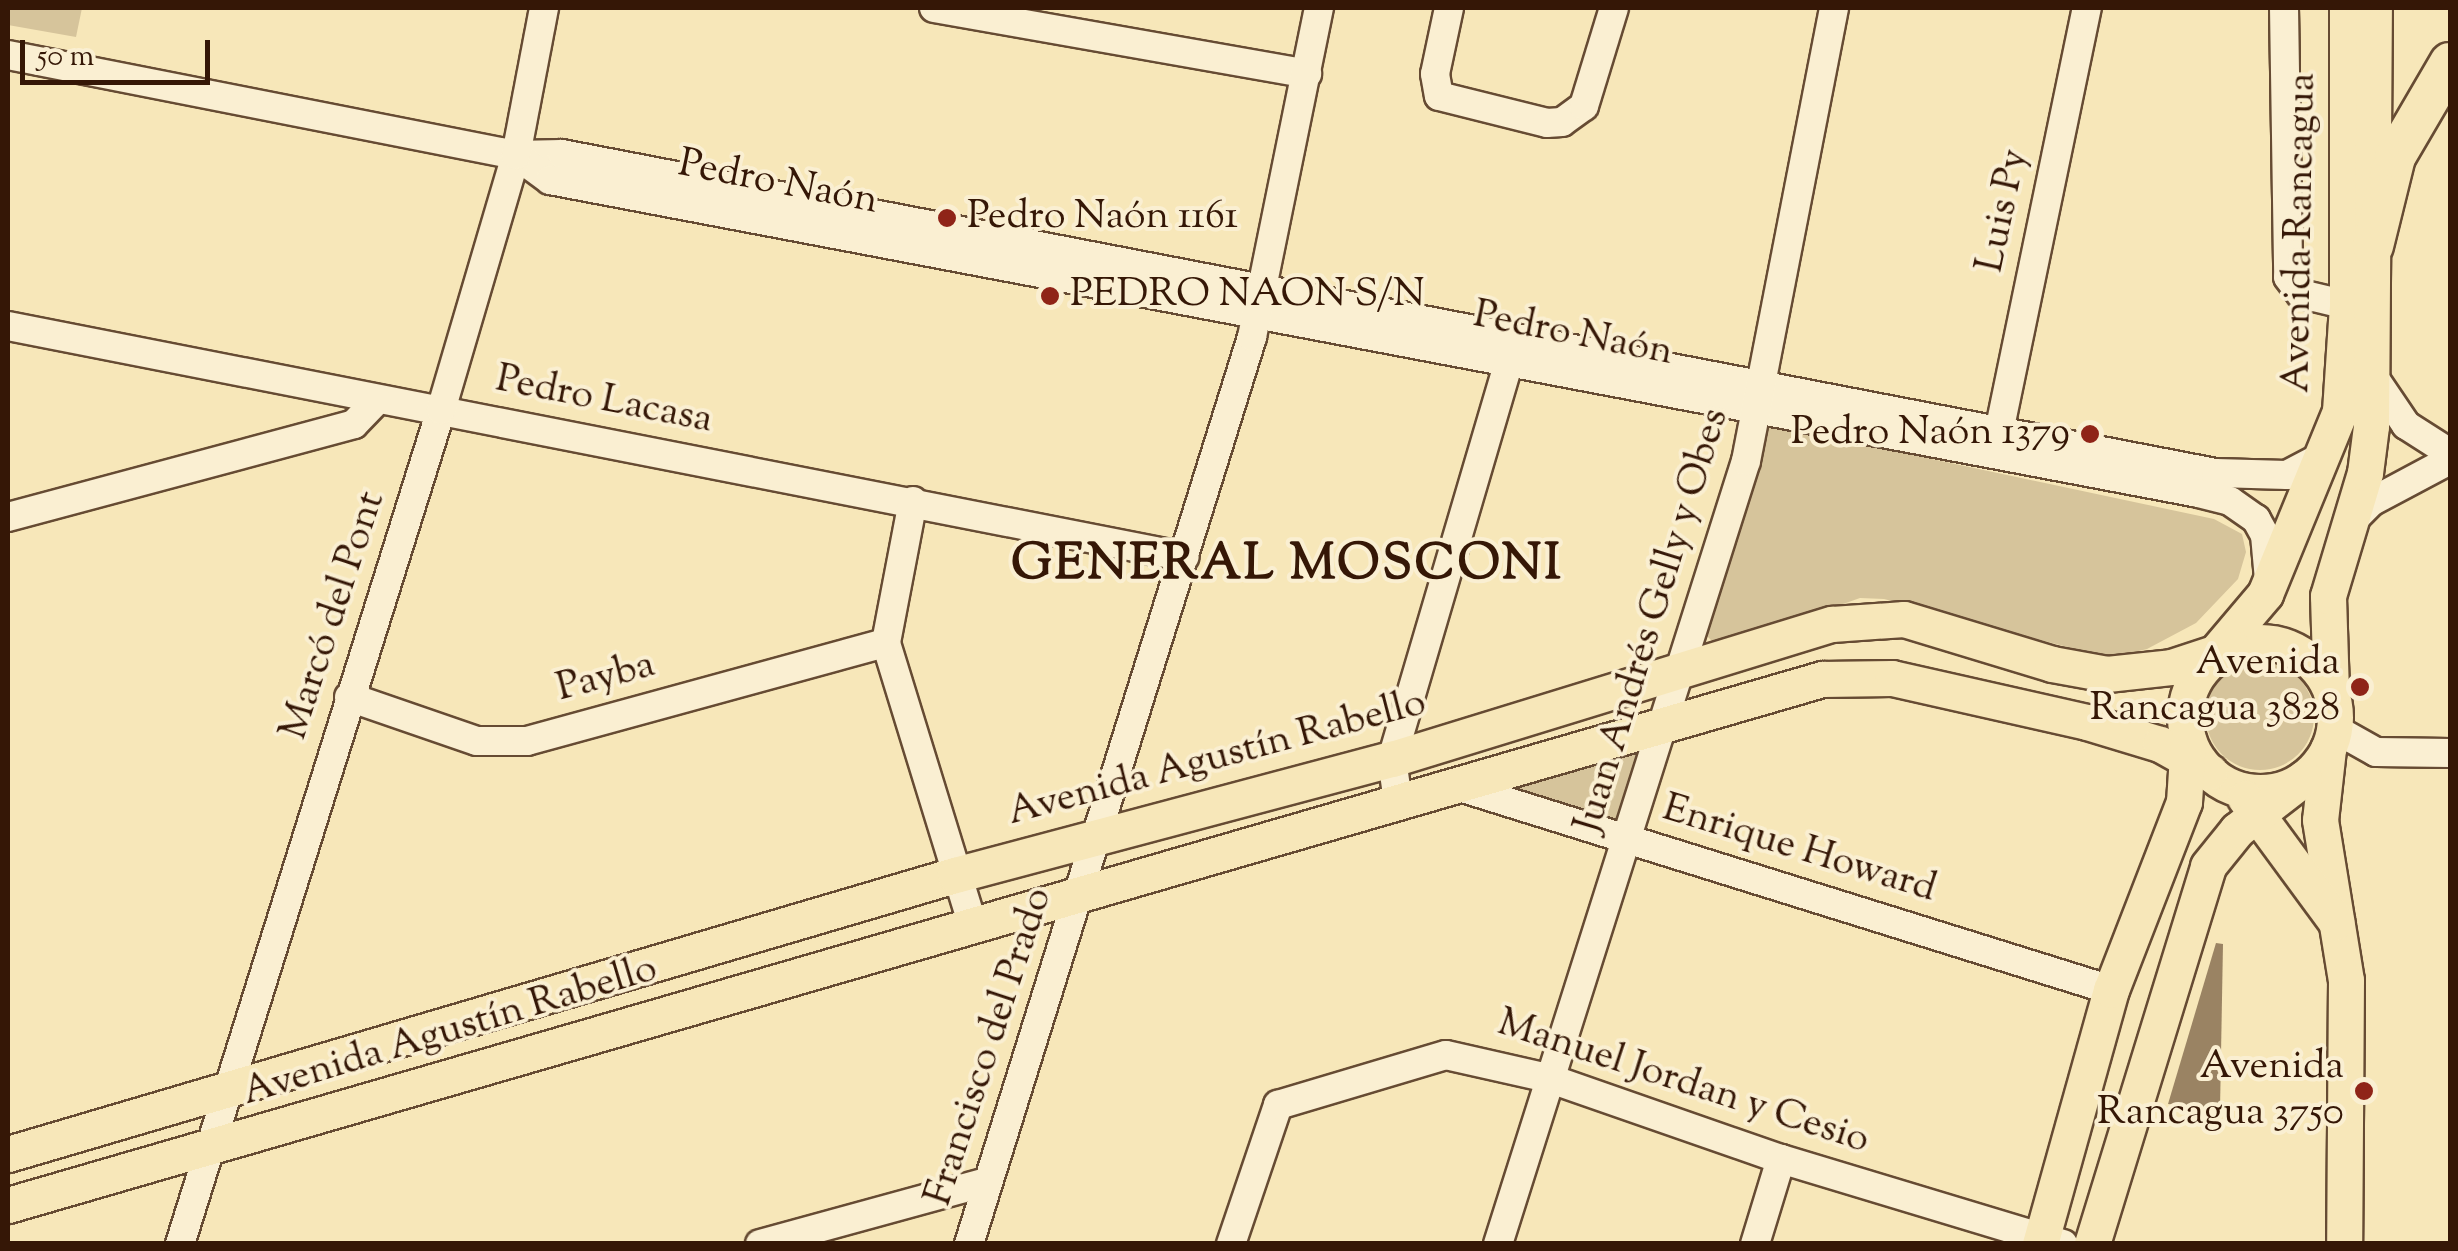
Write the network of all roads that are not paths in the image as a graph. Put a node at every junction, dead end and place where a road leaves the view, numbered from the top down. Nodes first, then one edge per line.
1 (544, 8) edge
2 (934, 8) edge
3 (1319, 8) edge
4 (1450, 8) edge
5 (1614, 8) edge
6 (1834, 8) edge
7 (2087, 8) edge
8 (2284, 8) edge
9 (2347, 8) edge
10 (2374, 8) edge
11 (8, 55) edge
12 (2450, 62) edge
13 (1307, 74) junction
14 (516, 155) junction
15 (2373, 246) junction
16 (1259, 304) junction
17 (2348, 305) junction
18 (8, 326) edge
19 (1513, 350) junction
20 (2373, 376) junction
21 (1761, 398) junction
22 (377, 400) junction
23 (441, 410) junction
24 (1999, 432) junction
25 (2327, 453) junction
26 (2450, 457) edge
27 (913, 501) junction
28 (8, 517) edge
29 (2344, 528) junction
30 (1186, 558) junction
31 (2269, 585) junction
32 (886, 642) junction
33 (2218, 654) junction
34 (1685, 665) junction
35 (2331, 692) junction
36 (349, 697) junction
37 (1668, 720) junction
38 (2332, 739) junction
39 (2450, 753) edge
40 (1392, 759) junction
41 (2216, 773) junction
42 (1462, 788) junction
43 (1398, 802) junction
44 (1101, 836) junction
45 (1630, 840) junction
46 (955, 874) junction
47 (1083, 892) junction
48 (972, 922) junction
49 (2336, 922) junction
50 (2111, 990) junction
51 (1548, 1078) junction
52 (229, 1092) junction
53 (212, 1147) junction
54 (8, 1154) edge
55 (1781, 1160) junction
56 (988, 1182) junction
57 (8, 1205) edge
58 (2048, 1241) edge
59 (180, 1244) edge
60 (760, 1244) edge
61 (969, 1244) edge
62 (1231, 1244) edge
63 (1498, 1244) edge
64 (1755, 1244) edge
65 (2092, 1244) edge
66 (2344, 1244) edge

1 - 14 street, Marcó del Pont
2 - 13 street
3 - 13 street, Francisco del Prado
4 - 5 street
6 - 21 street, Juan Andrés Gelly y Obes
7 - 24 street, Luis Py
8 - 17 street
9 - 17 main road, Avenida Rancagua
10 - 15 main road, Avenida Rancagua
11 - 14 street, Pedro Naón
12 - 15 highway
13 - 16 street, Francisco del Prado
14 - 16 street, Pedro Naón
14 - 23 street, Marcó del Pont
15 - 20 main road, Avenida Rancagua
16 - 19 street, Pedro Naón
16 - 30 street, Francisco del Prado
17 - 25 main road, Avenida Rancagua
18 - 22 street, Pedro Lacasa
19 - 21 street, Pedro Naón
19 - 40 street
20 - 26 street
20 - 29 main road, Avenida Rancagua
21 - 24 street, Pedro Naón
21 - 31 street, Pedro Naón
21 - 34 street, Juan Andrés Gelly y Obes
22 - 23 street, Pedro Lacasa
22 - 28 street
23 - 27 street, Pedro Lacasa
23 - 36 street, Marcó del Pont
24 - 25 street, Pedro Naón
25 - 31 main road, Avenida Rancagua
26 - 29 street
27 - 30 street, Pedro Lacasa
27 - 32 street
29 - 35 main road, Avenida Rancagua
30 - 44 street, Francisco del Prado
31 - 33 main road, Avenida Rancagua
32 - 36 street, Payba
32 - 46 street
33 - 34 main road, Avenida Agustín Rabello
33 - 35 main road
33 - 41 main road
34 - 37 street, Juan Andrés Gelly y Obes
34 - 40 main road, Avenida Agustín Rabello
35 - 38 main road
36 - 52 street, Marcó del Pont
37 - 41 main road, Avenida Agustín Rabello
37 - 42 main road, Avenida Agustín Rabello
37 - 45 street, Juan Andrés Gelly y Obes
38 - 39 street
38 - 41 main road
38 - 49 main road
40 - 43 street
40 - 44 main road, Avenida Agustín Rabello
41 - 49 main road
41 - 50 main road
41 - 65 main road
42 - 43 main road, Avenida Agustín Rabello
42 - 45 street, Enrique Howard
43 - 47 main road, Avenida Agustín Rabello
44 - 46 main road, Avenida Agustín Rabello
44 - 47 street, Francisco del Prado
45 - 50 street, Enrique Howard
45 - 51 street, Juan Andrés Gelly y Obes
46 - 48 street
46 - 52 main road, Avenida Agustín Rabello
47 - 48 main road, Avenida Agustín Rabello
47 - 56 street, Francisco del Prado
48 - 53 main road, Avenida Agustín Rabello
49 - 66 main road
50 - 58 main road
51 - 55 street, Manuel Jordan y Cesio
51 - 62 street, Manuel Jordan y Cesio
51 - 63 street, Juan Andrés Gelly y Obes
52 - 53 street, Marcó del Pont
52 - 54 main road, Avenida Agustín Rabello
53 - 57 main road, Avenida Agustín Rabello
53 - 59 street, Marcó del Pont
55 - 58 street, Manuel Jordan y Cesio
55 - 64 street
56 - 60 street
56 - 61 street, Francisco del Prado

